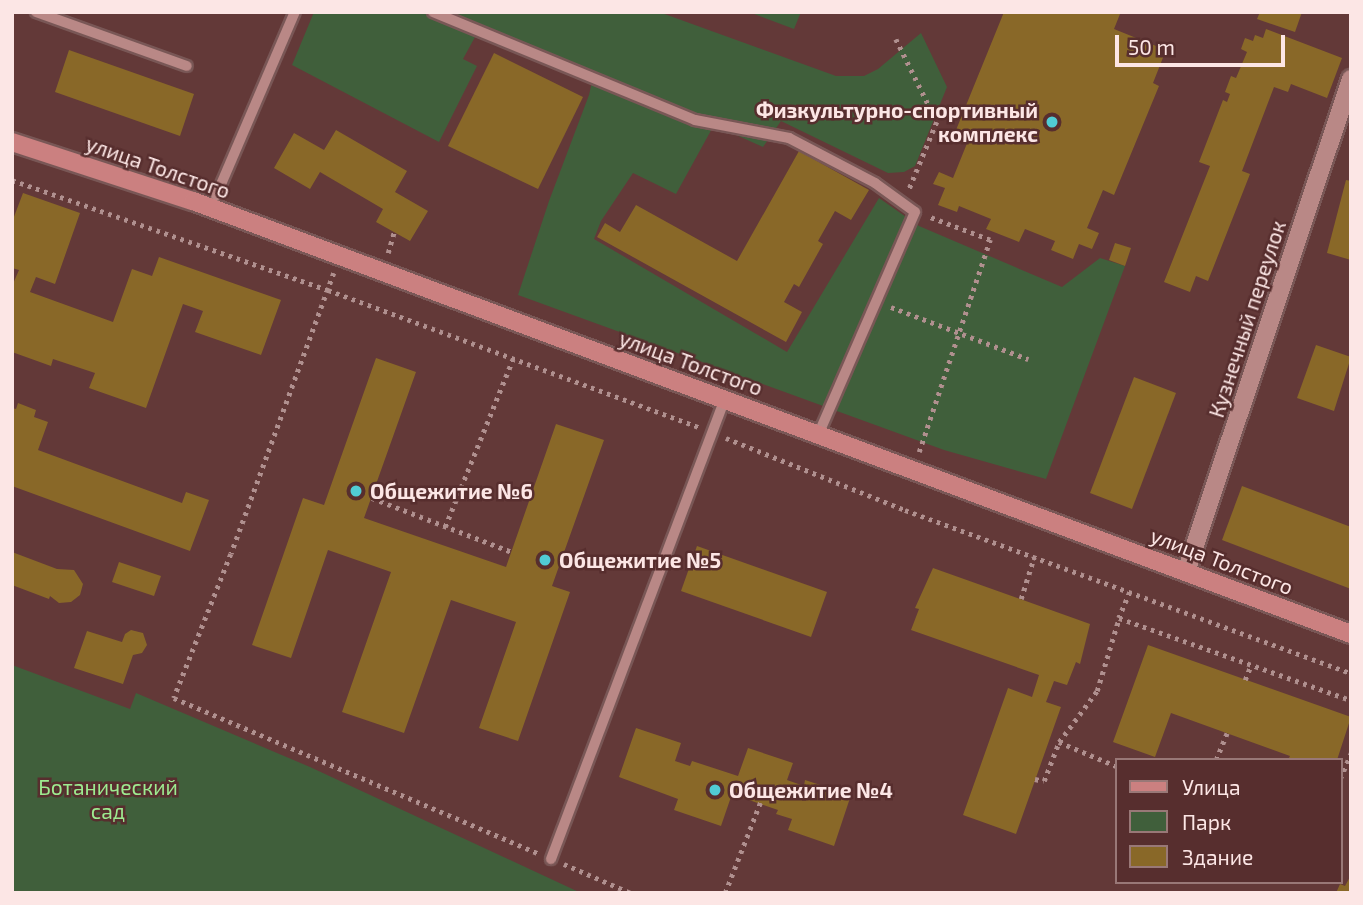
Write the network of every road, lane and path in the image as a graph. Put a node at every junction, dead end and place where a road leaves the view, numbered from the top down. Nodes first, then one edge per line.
1 (36, 12) edge
2 (295, 12) edge
3 (433, 12) edge
4 (896, 39) dead end
5 (187, 66) dead end
6 (1351, 79) edge
7 (12, 142) edge
8 (12, 180) edge
9 (216, 196) dead end
10 (904, 204) junction
11 (915, 212) junction
12 (394, 232) dead end
13 (387, 257) dead end
14 (340, 258) junction
15 (328, 290) junction
16 (876, 302) junction
17 (959, 333) junction
18 (513, 359) junction
19 (1028, 359) dead end
20 (724, 400) junction
21 (712, 433) junction
22 (818, 435) junction
23 (919, 453) dead end
24 (372, 498) dead end
25 (445, 527) junction
26 (512, 552) dead end
27 (1034, 557) junction
28 (1186, 572) junction
29 (1130, 592) junction
30 (1021, 599) dead end
31 (1119, 618) junction
32 (1351, 634) edge
33 (1251, 665) junction
34 (1351, 673) edge
35 (1245, 680) dead end
36 (1351, 700) edge
37 (1227, 733) dead end
38 (1059, 742) junction
39 (1351, 752) edge
40 (1217, 758) edge
41 (1114, 765) edge
42 (1342, 774) edge
43 (1035, 779) dead end
44 (760, 803) dead end
45 (551, 859) junction
46 (631, 893) edge
47 (725, 893) edge

1 - 5 lane
2 - 9 lane
3 - 10 lane
4 - 10 path
6 - 28 street, Кузнечный переулок
7 - 14 street, улица Толстого
8 - 15 path
10 - 11 lane
11 - 16 lane
11 - 17 path
12 - 13 path
14 - 15 path
14 - 20 street, улица Толстого
15 - 18 path
15 - 45 path
16 - 17 path
16 - 22 lane
17 - 19 path
17 - 23 path
18 - 21 path
18 - 25 path
20 - 21 lane
20 - 22 street, улица Толстого
21 - 27 path
21 - 45 lane
22 - 28 street, улица Толстого
24 - 25 path
25 - 26 path
27 - 29 path
27 - 30 path
28 - 32 street, улица Толстого
29 - 31 path
29 - 34 path
31 - 33 path
31 - 38 path
33 - 35 path
33 - 36 path
37 - 40 path
38 - 41 path
38 - 43 path
39 - 42 path
44 - 47 path
45 - 46 path

